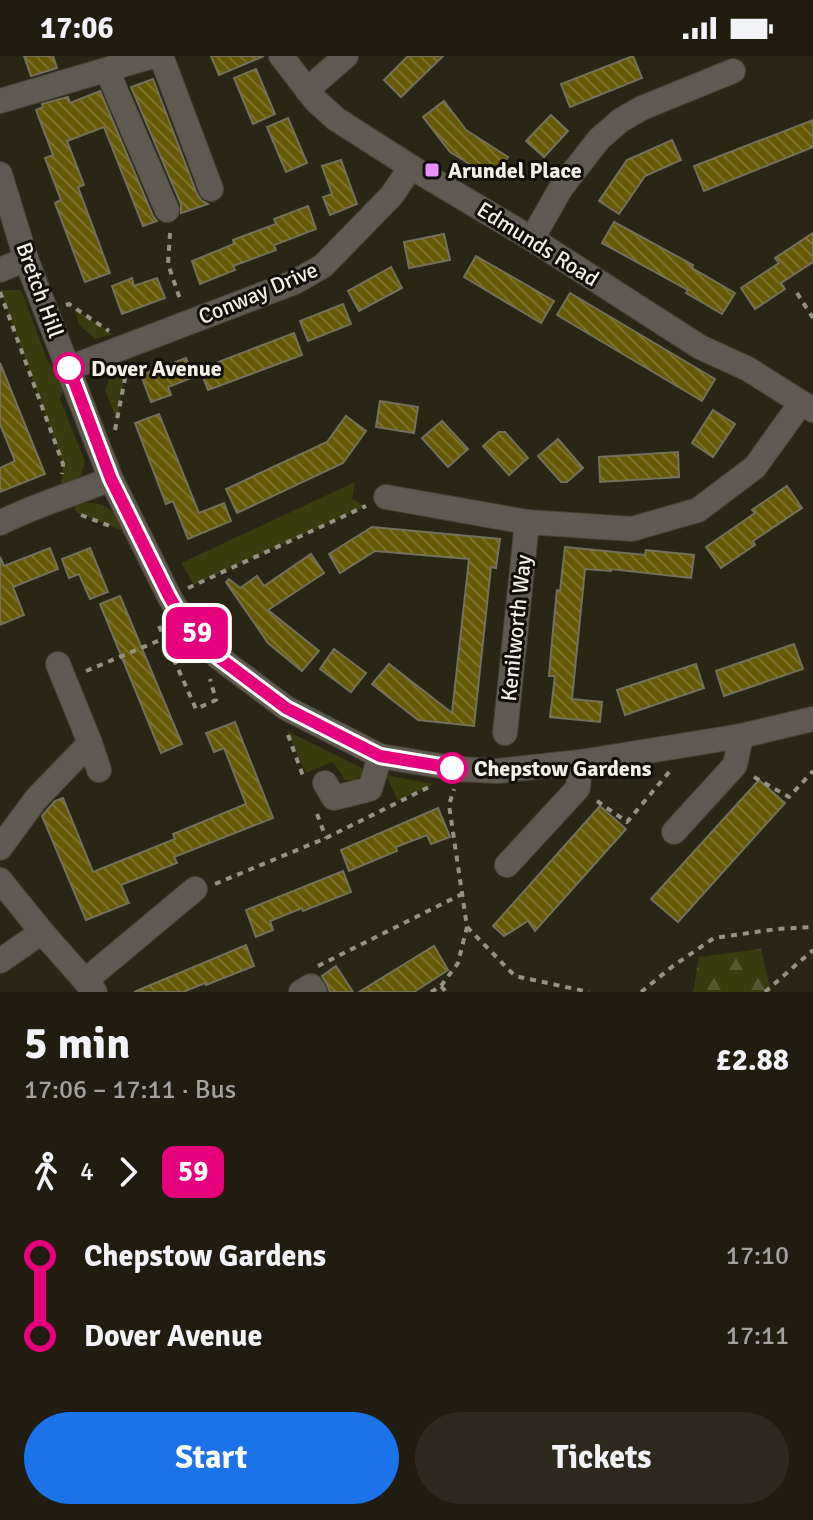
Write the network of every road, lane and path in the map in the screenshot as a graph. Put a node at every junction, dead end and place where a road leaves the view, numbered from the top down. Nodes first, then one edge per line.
1 (153, 56) edge
2 (161, 56) edge
3 (281, 56) edge
4 (346, 56) edge
5 (107, 70) junction
6 (733, 71) dead end
7 (307, 90) junction
8 (0, 101) edge
9 (411, 167) junction
10 (0, 174) edge
11 (211, 189) dead end
12 (167, 210) joint
13 (532, 239) junction
14 (26, 259) junction
15 (0, 270) edge
16 (797, 293) dead end
17 (46, 310) junction
18 (813, 318) edge
19 (189, 323) junction
20 (124, 347) junction
21 (69, 368) junction
22 (807, 406) edge
23 (94, 436) junction
24 (111, 479) junction
25 (386, 497) joint
26 (527, 522) junction
27 (0, 523) edge
28 (169, 596) junction
29 (165, 638) dead end
30 (61, 672) joint
31 (286, 708) junction
32 (813, 719) edge
33 (505, 733) dead end
34 (741, 736) junction
35 (90, 743) junction
36 (694, 744) junction
37 (380, 756) junction
38 (580, 762) junction
39 (735, 765) junction
40 (458, 769) junction
41 (99, 770) dead end
42 (813, 771) edge
43 (578, 788) junction
44 (315, 791) junction
45 (674, 832) dead end
46 (326, 838) junction
47 (0, 848) edge
48 (507, 865) dead end
49 (2, 886) edge
50 (195, 889) joint
51 (462, 894) junction
52 (467, 927) junction
53 (813, 927) edge
54 (42, 932) junction
55 (813, 950) edge
56 (0, 961) edge
57 (90, 986) edge
58 (441, 986) junction
59 (309, 990) edge
60 (431, 992) edge
61 (446, 992) edge
62 (589, 992) edge
63 (641, 992) edge
64 (765, 992) edge

1 - 5 street
2 - 11 street
3 - 7 street, Edmunds Road
4 - 7 street
5 - 8 street
5 - 12 street
6 - 13 street
7 - 9 street, Edmunds Road
9 - 13 street, Edmunds Road
9 - 19 street, Conway Drive
10 - 14 street, Bretch Hill
12 - 19 path
13 - 22 street, Edmunds Road
14 - 15 street
14 - 17 street, Bretch Hill
16 - 18 path
17 - 20 path
17 - 21 street, Bretch Hill
19 - 20 street, Conway Drive
20 - 21 street, Conway Drive
20 - 23 path
21 - 23 street, Bretch Hill
22 - 26 street
23 - 24 street, Bretch Hill
24 - 27 street
24 - 28 street, Bretch Hill
25 - 26 street
25 - 28 path
26 - 33 street, Kenilworth Way
28 - 31 street, Bretch Hill
29 - 30 path
30 - 35 street
31 - 37 street, Bretch Hill
31 - 44 path
32 - 34 street, Bretch Hill
34 - 36 street, Bretch Hill
34 - 39 street
35 - 41 street
35 - 47 street
36 - 38 street, Bretch Hill
36 - 43 path
37 - 40 street, Bretch Hill
37 - 44 street
38 - 40 street, Bretch Hill
38 - 43 street
39 - 42 path
39 - 45 street
40 - 46 path
40 - 51 path
43 - 48 street
44 - 46 path
46 - 50 path
49 - 54 street
50 - 57 street
51 - 52 path
51 - 59 path
52 - 58 path
52 - 62 path
53 - 63 path
54 - 56 street
54 - 57 street
55 - 64 path
58 - 60 path
58 - 61 path

